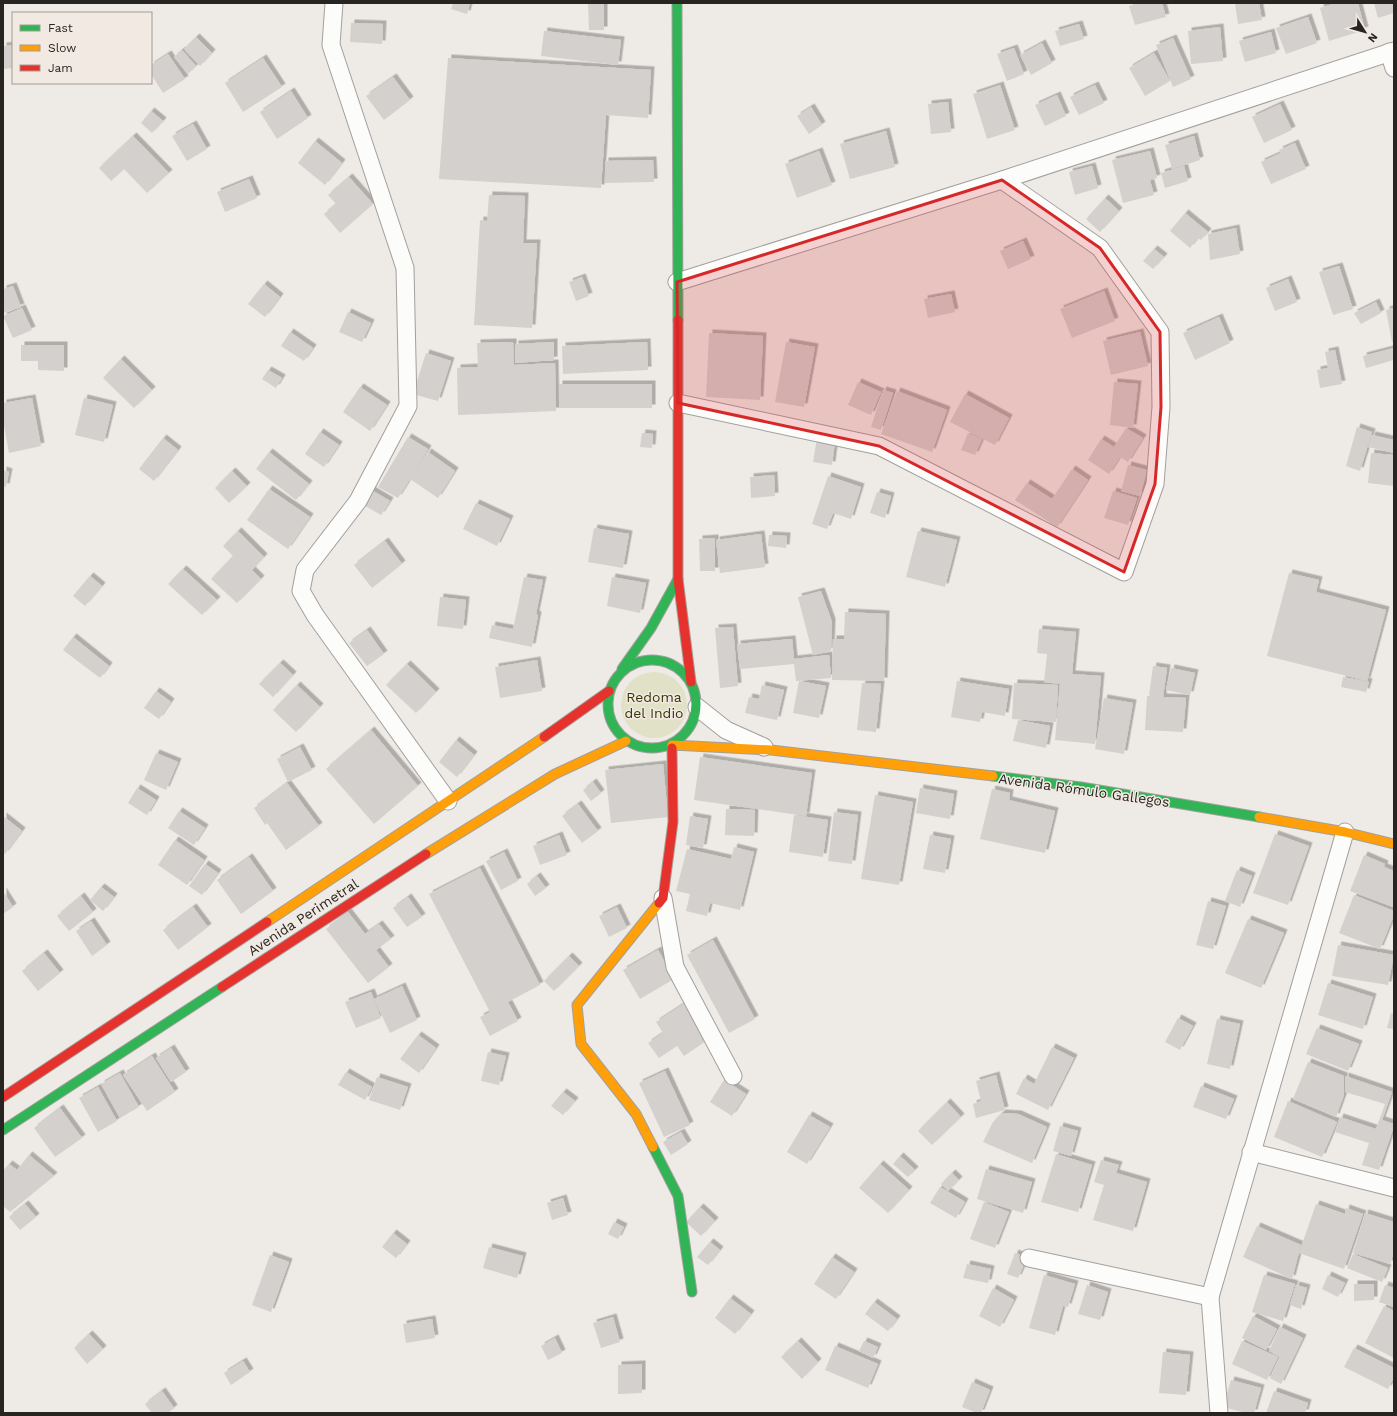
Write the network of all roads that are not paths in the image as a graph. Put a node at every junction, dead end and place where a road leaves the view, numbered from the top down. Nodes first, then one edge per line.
1 (334, 3) edge
2 (677, 3) edge
3 (1392, 57) edge
4 (1002, 180) junction
5 (677, 282) junction
6 (678, 403) junction
7 (678, 579) junction
8 (616, 677) junction
9 (691, 682) junction
10 (609, 691) junction
11 (697, 707) junction
12 (626, 741) junction
13 (672, 745) junction
14 (771, 750) junction
15 (448, 801) junction
16 (1344, 832) junction
17 (1394, 844) edge
18 (663, 898) junction
19 (733, 1076) dead end
20 (3, 1097) edge
21 (3, 1130) edge
22 (1252, 1152) junction
23 (1394, 1188) edge
24 (1030, 1258) dead end
25 (692, 1292) dead end
26 (1210, 1297) junction
27 (1219, 1413) edge

1 - 15 street
2 - 5 main road
3 - 4 street
4 - 5 street
4 - 6 street
5 - 6 main road
6 - 7 main road
7 - 8 main road
7 - 9 main road
8 - 9 main road
8 - 10 main road
9 - 11 main road
10 - 12 main road
10 - 15 main road, Avenida Perimetral
11 - 13 main road
11 - 14 street, Avenida Rómulo Gallegos
12 - 13 main road
12 - 21 main road, Avenida Perimetral
13 - 14 main road, Avenida Rómulo Gallegos
13 - 18 main road
14 - 16 main road, Avenida Rómulo Gallegos
15 - 20 main road, Avenida Perimetral
16 - 17 main road, Avenida Rómulo Gallegos
16 - 22 street
18 - 19 street
18 - 25 main road
22 - 23 street
22 - 26 street
24 - 26 street
26 - 27 street

